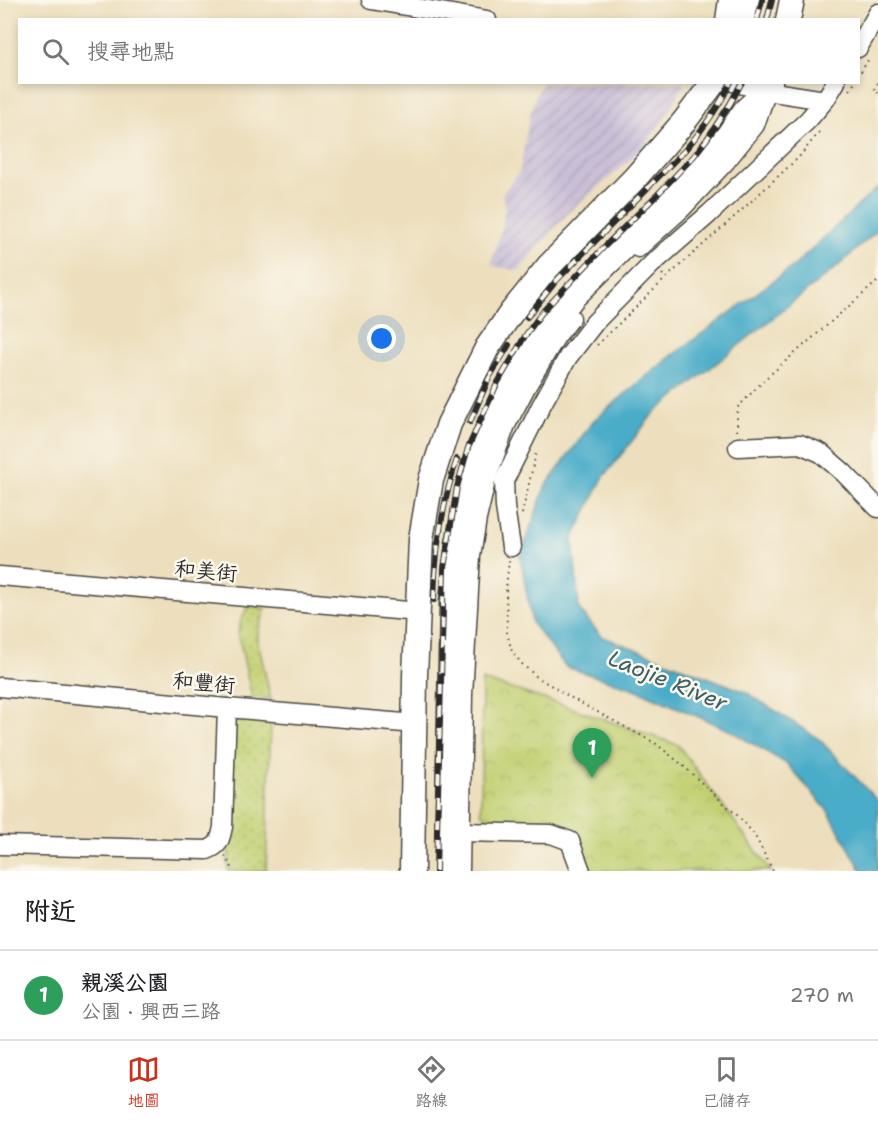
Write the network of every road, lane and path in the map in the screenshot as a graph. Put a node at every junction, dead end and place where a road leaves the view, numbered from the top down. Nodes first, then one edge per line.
1 (371, 0) edge
2 (731, 0) edge
3 (747, 0) edge
4 (792, 0) edge
5 (878, 13) edge
6 (475, 18) edge
7 (728, 18) edge
8 (743, 18) edge
9 (788, 18) edge
10 (860, 44) edge
11 (878, 83) edge
12 (712, 84) edge
13 (747, 84) edge
14 (835, 84) edge
15 (768, 87) edge
16 (878, 93) edge
17 (825, 99) junction
18 (666, 278) dead end
19 (878, 281) edge
20 (591, 352) dead end
21 (738, 447) joint
22 (537, 449) dead end
23 (878, 508) edge
24 (521, 518) dead end
25 (511, 547) joint
26 (420, 565) junction
27 (0, 576) edge
28 (408, 611) junction
29 (0, 687) edge
30 (227, 708) junction
31 (404, 723) junction
32 (461, 832) junction
33 (0, 845) edge
34 (401, 871) edge
35 (412, 871) edge
36 (447, 871) edge
37 (460, 871) edge
38 (581, 871) edge
39 (773, 871) edge

1 - 6 street
2 - 7 main road
3 - 8 highway
4 - 9 main road
5 - 10 street
11 - 16 path
12 - 26 main road
13 - 15 street
14 - 17 street
15 - 17 street
15 - 32 street
15 - 36 main road
17 - 25 street
18 - 20 path
19 - 21 path
21 - 23 street
22 - 24 path
25 - 39 path
26 - 28 street
26 - 35 main road
27 - 28 street, 和美街
28 - 31 street
29 - 30 street, 和豐街
30 - 31 street, 和豐街
30 - 33 street
31 - 34 street
32 - 37 street
32 - 38 street

